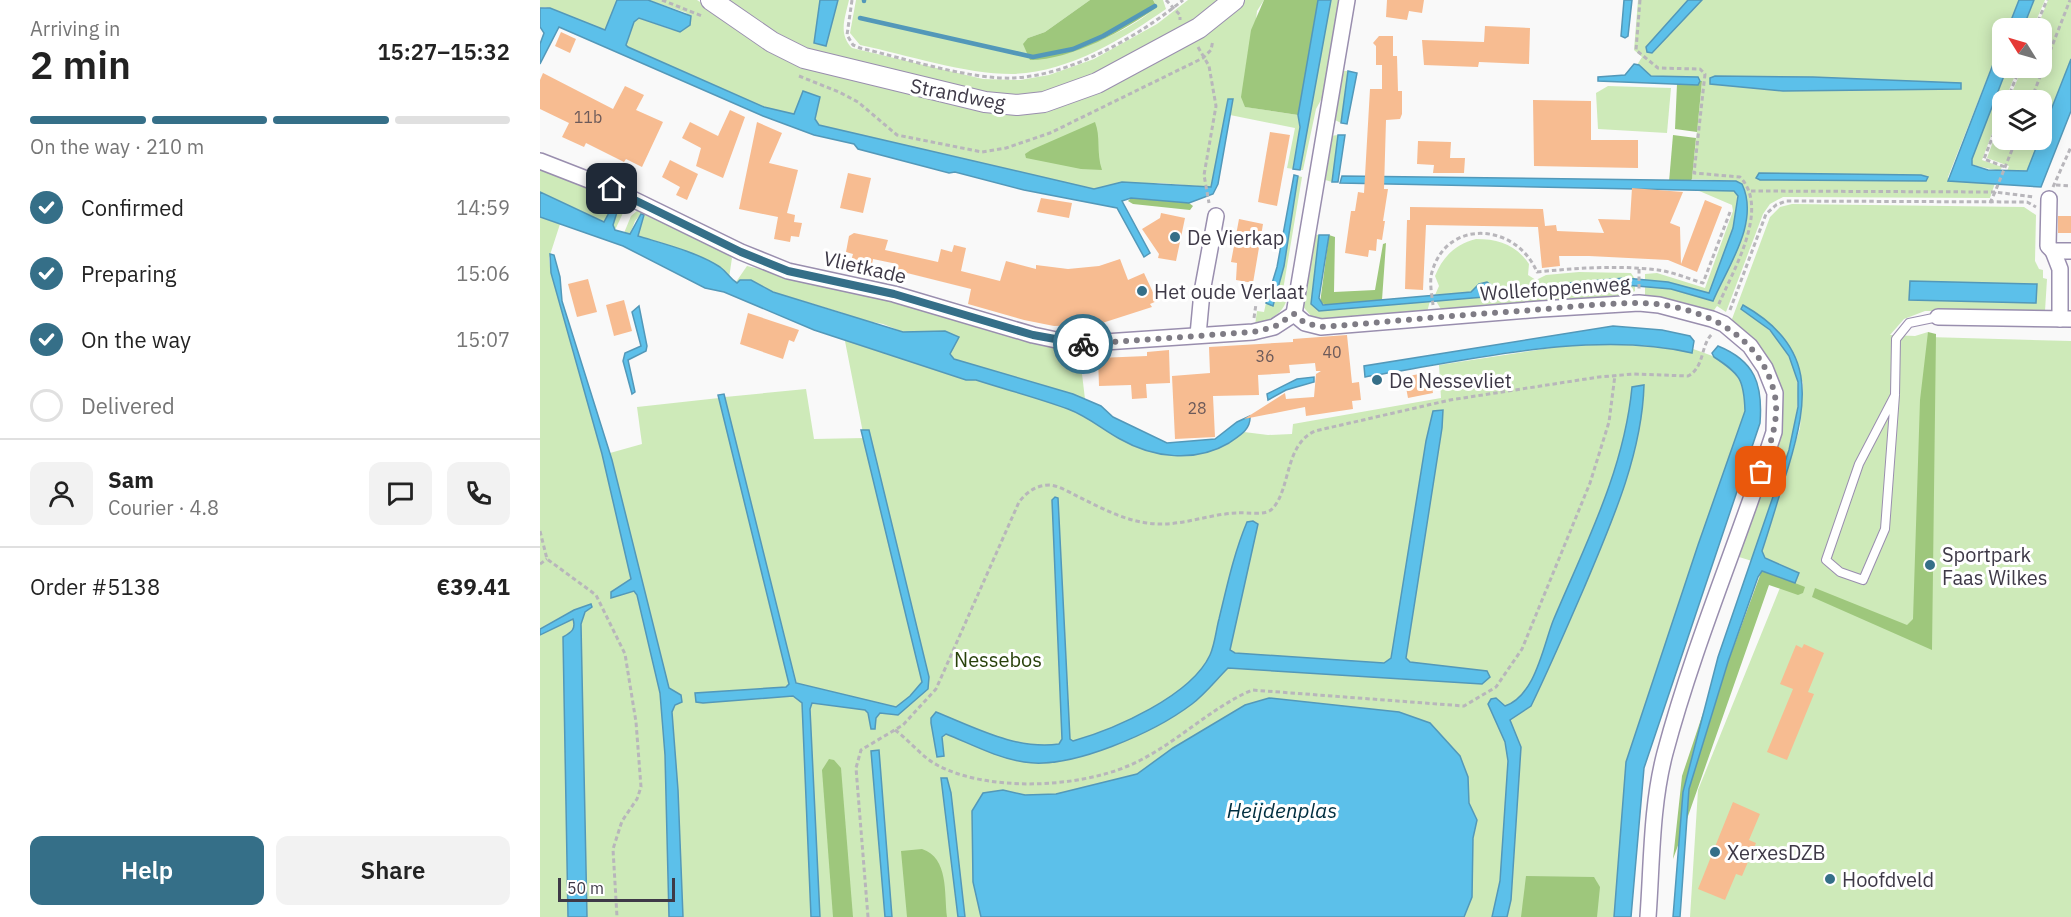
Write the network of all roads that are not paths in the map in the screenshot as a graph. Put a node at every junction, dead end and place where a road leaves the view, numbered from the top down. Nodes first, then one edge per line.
1 (711, 0) edge
2 (1234, 0) edge
3 (1347, 0) edge
4 (540, 161) edge
5 (2051, 192) road end
6 (1212, 209) road end
7 (2054, 251) junction
8 (2071, 251) edge
9 (1294, 314) junction
10 (1938, 317) joint
11 (2066, 319) edge
12 (1198, 335) junction
13 (1895, 395) junction
14 (1648, 917) edge

1 - 2 street, Strandweg
3 - 9 street
4 - 12 street, Vlietkade
5 - 7 street
6 - 12 street
7 - 8 street
7 - 11 street
9 - 12 street, Vlietkade
9 - 14 street, Wollefoppenweg
10 - 11 street
10 - 13 lane
13 - 13 lane

